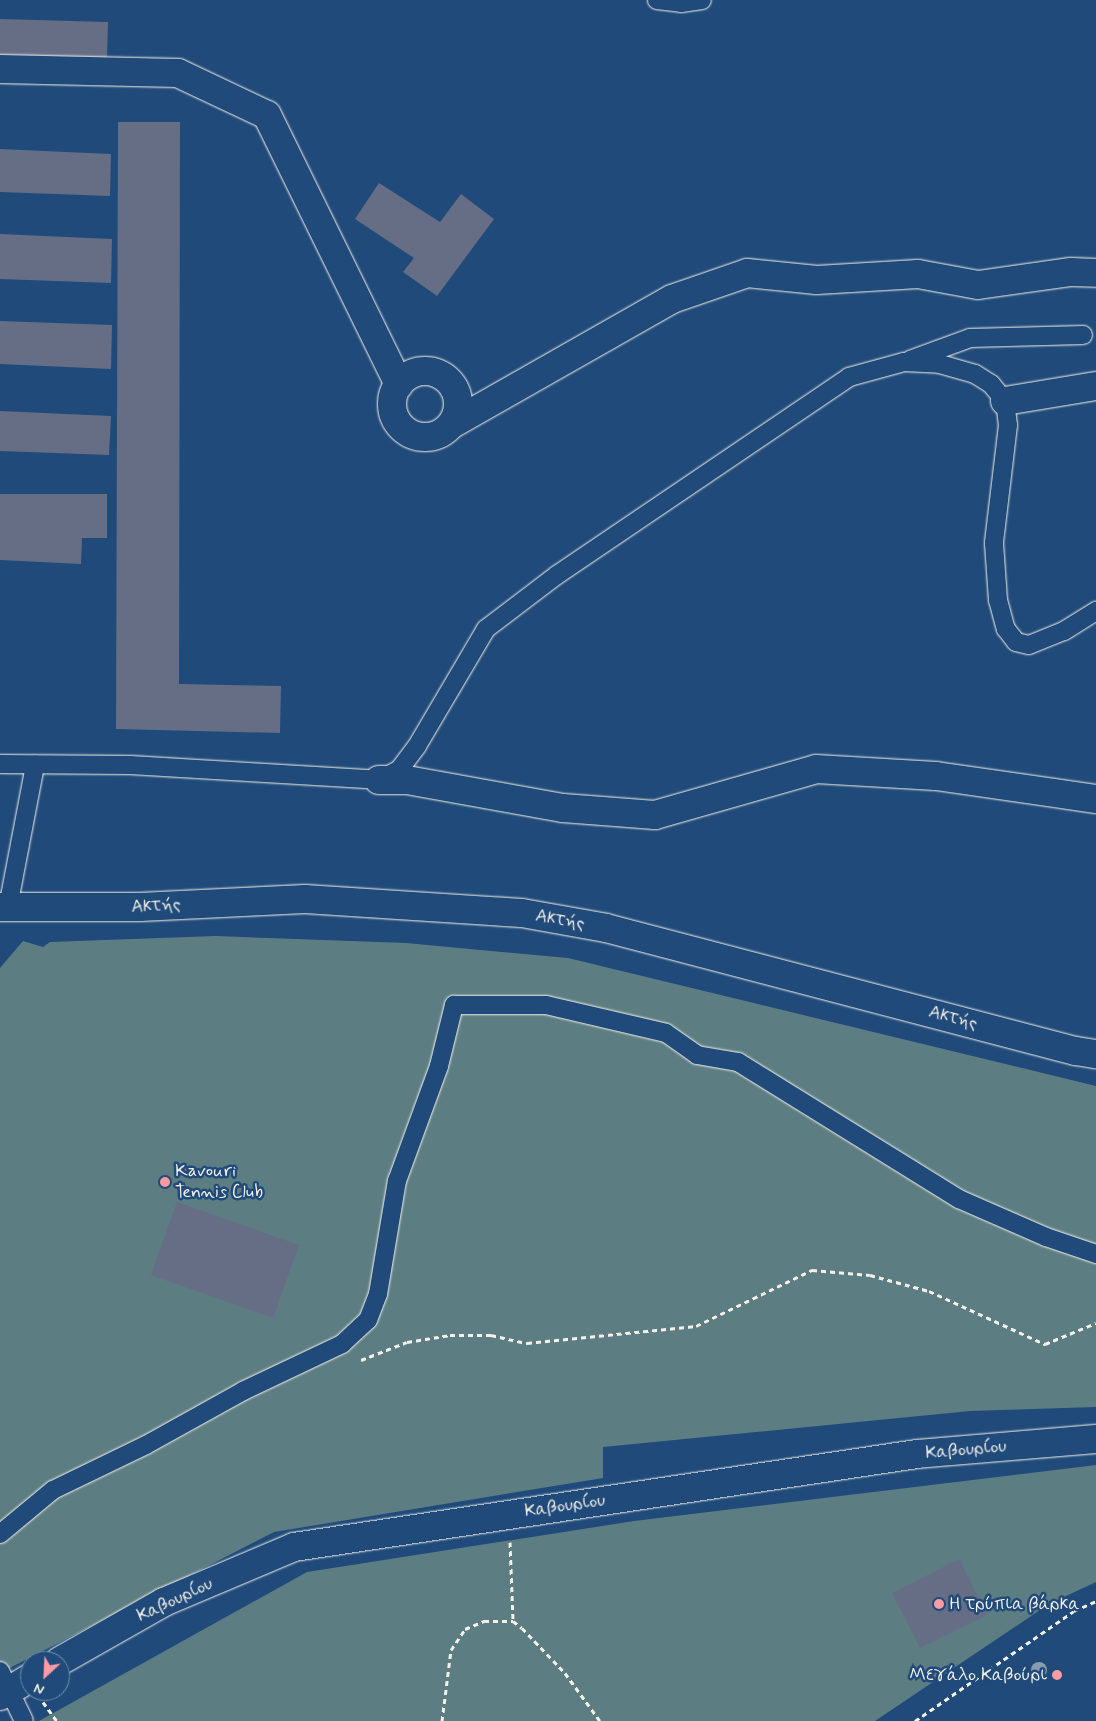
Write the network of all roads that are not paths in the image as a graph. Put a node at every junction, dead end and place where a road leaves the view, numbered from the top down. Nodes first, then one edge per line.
1 (657, 0) edge
2 (702, 0) edge
3 (0, 69) edge
4 (1096, 273) edge
5 (1083, 335) dead end
6 (904, 362) junction
7 (400, 384) junction
8 (1096, 386) edge
9 (1004, 401) junction
10 (452, 424) junction
11 (1096, 611) edge
12 (0, 764) edge
13 (34, 765) junction
14 (379, 780) junction
15 (1096, 800) edge
16 (3, 914) edge
17 (1096, 1054) edge
18 (1096, 1254) edge
19 (1096, 1439) edge
20 (0, 1534) edge
21 (70, 1655) edge
22 (16, 1686) edge
23 (24, 1721) edge

1 - 2 lane
3 - 7 street
4 - 10 street
5 - 6 lane
6 - 9 lane
6 - 14 lane
7 - 10 street
7 - 10 street
8 - 9 street
9 - 11 lane
12 - 13 lane
13 - 14 lane
13 - 16 lane
14 - 15 street
16 - 17 street, Ακτής
18 - 20 lane
19 - 21 street, Καβουρίου
22 - 23 lane

